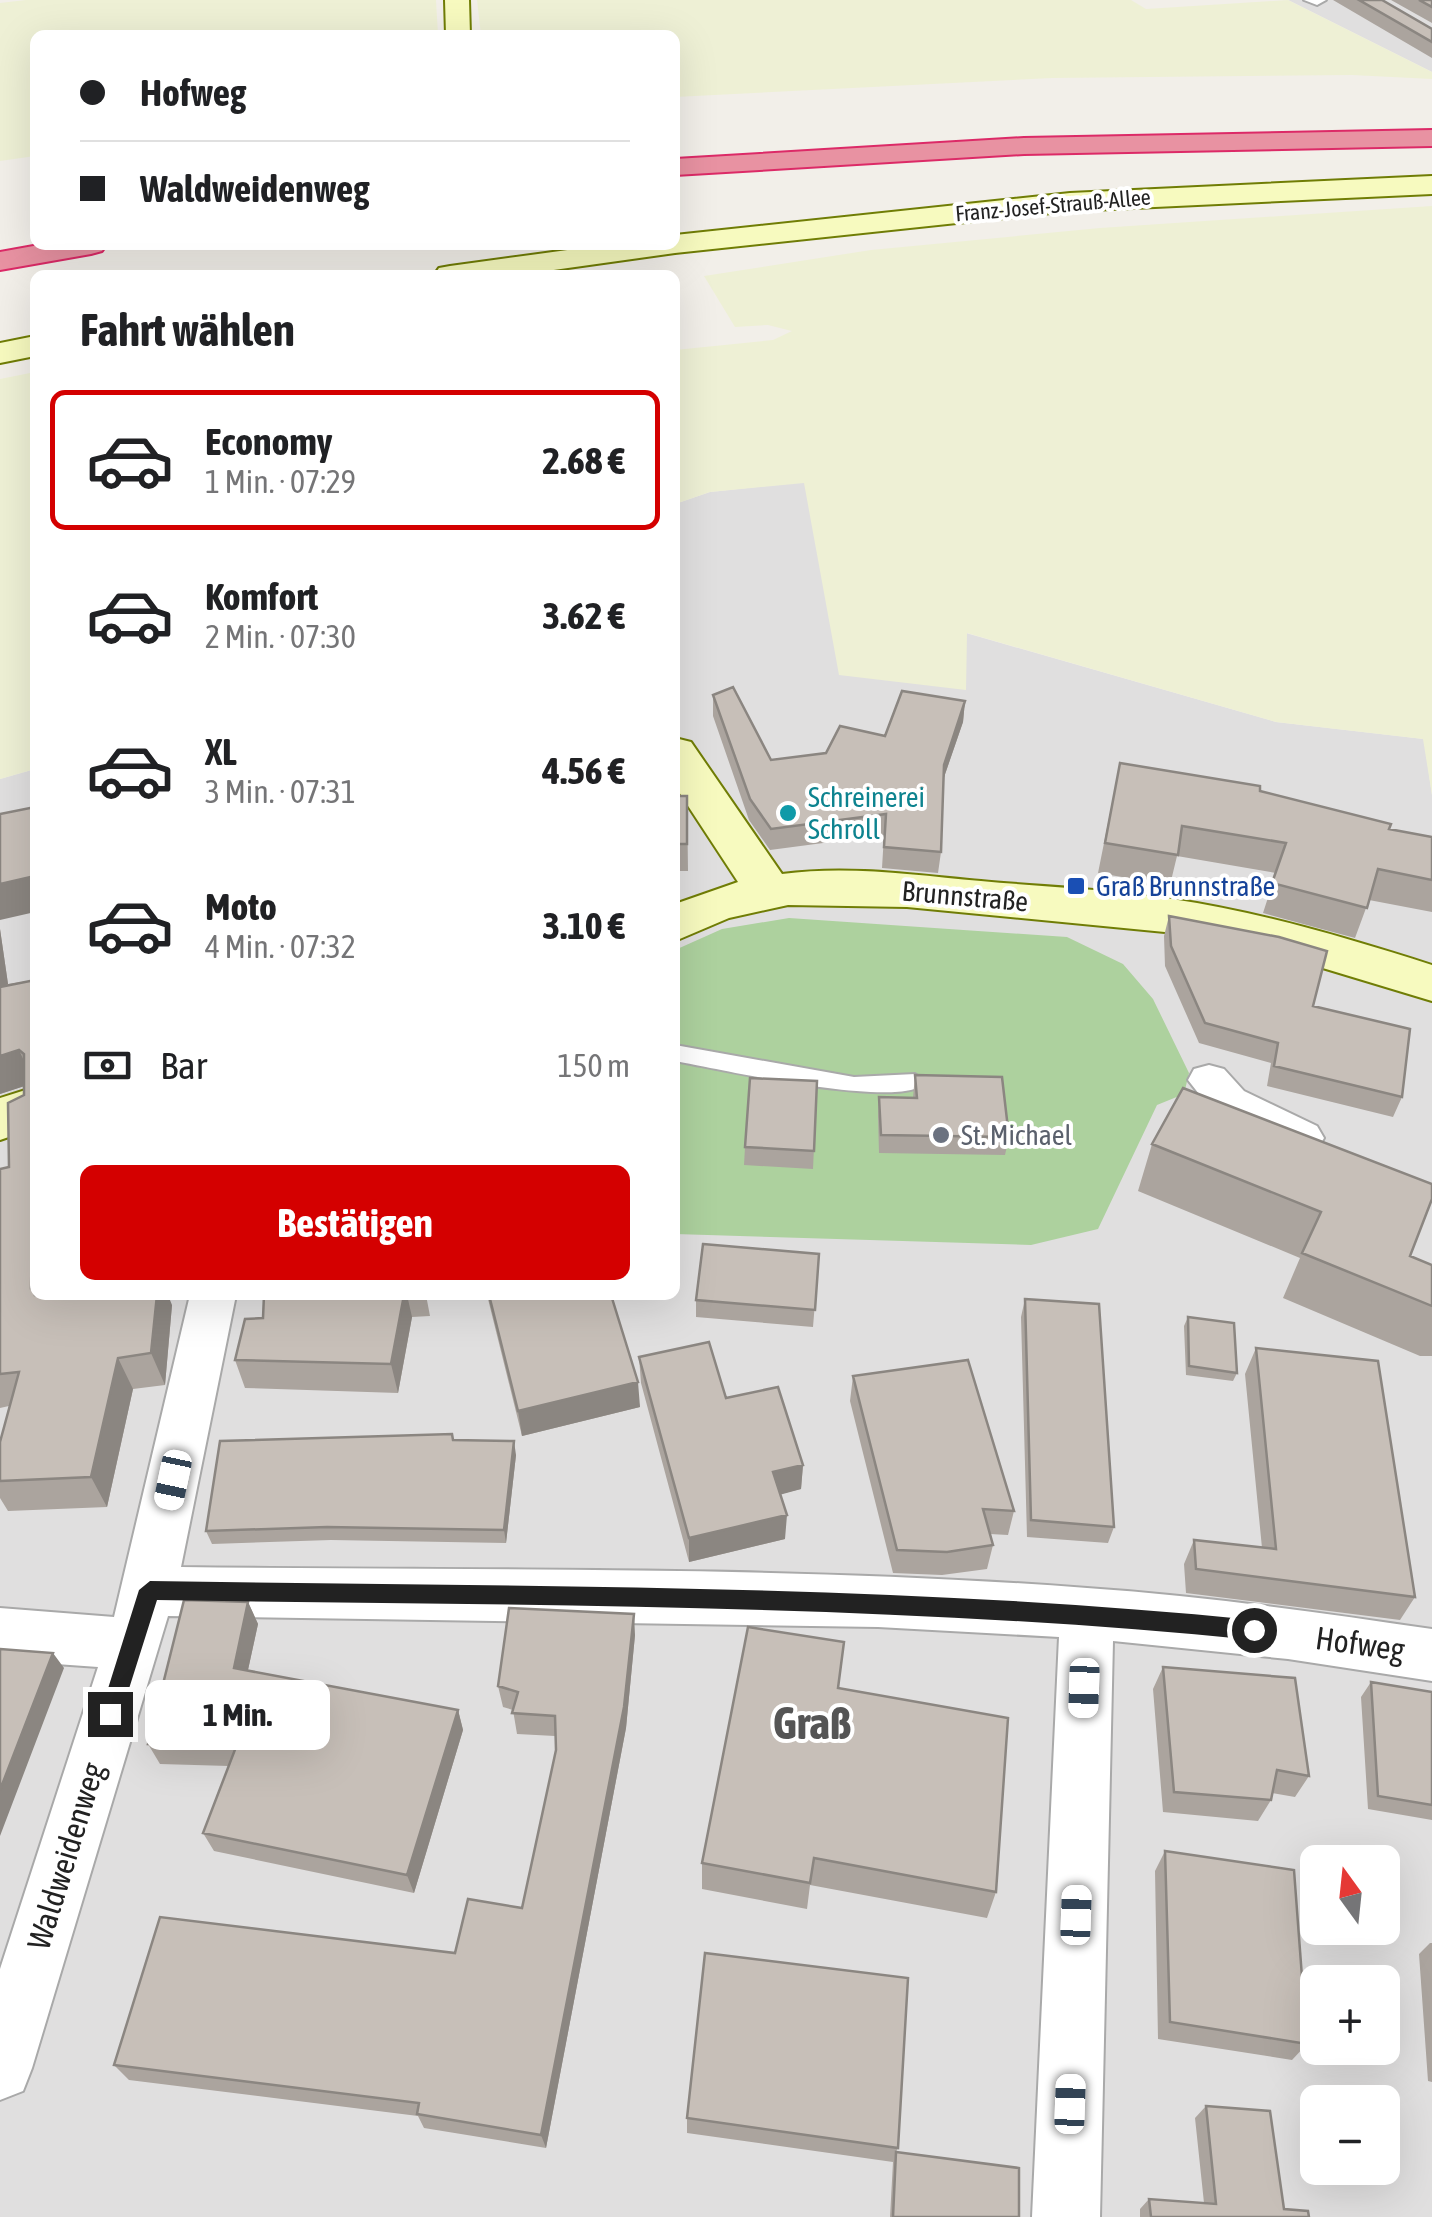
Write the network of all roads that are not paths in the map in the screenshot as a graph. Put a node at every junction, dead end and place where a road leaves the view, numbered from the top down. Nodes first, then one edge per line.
1 (458, 0) edge
2 (458, 30) edge
3 (1432, 120) edge
4 (1432, 138) edge
5 (680, 148) edge
6 (680, 168) edge
7 (1432, 185) edge
8 (30, 234) edge
9 (0, 240) edge
10 (680, 244) edge
11 (63, 250) edge
12 (624, 250) edge
13 (0, 261) edge
14 (506, 262) edge
15 (472, 270) edge
16 (30, 347) edge
17 (0, 352) edge
18 (680, 759) edge
19 (768, 890) junction
20 (680, 921) edge
21 (1432, 983) edge
22 (680, 1054) edge
23 (1208, 1080) dead end
24 (915, 1082) edge
25 (30, 1109) edge
26 (0, 1119) edge
27 (1332, 1150) edge
28 (212, 1300) edge
29 (150, 1590) junction
30 (1086, 1613) junction
31 (0, 1634) edge
32 (132, 1644) junction
33 (1432, 1654) edge
34 (0, 2068) edge
35 (1066, 2217) edge

1 - 2 street
3 - 5 highway
4 - 6 highway
7 - 10 street, Franz-Josef-Strauß-Allee
8 - 9 highway
11 - 13 highway
12 - 14 street, Franz-Josef-Strauß-Allee
14 - 15 street, Franz-Josef-Strauß-Allee
16 - 17 street
18 - 19 street
19 - 20 street, Brunnstraße
19 - 21 street, Brunnstraße
22 - 24 lane
23 - 27 street
25 - 26 street
28 - 29 street, Waldweidenweg
29 - 30 street, Hofweg
29 - 32 street, Waldweidenweg
30 - 33 street, Hofweg
30 - 35 street
31 - 32 street
32 - 34 street, Waldweidenweg

